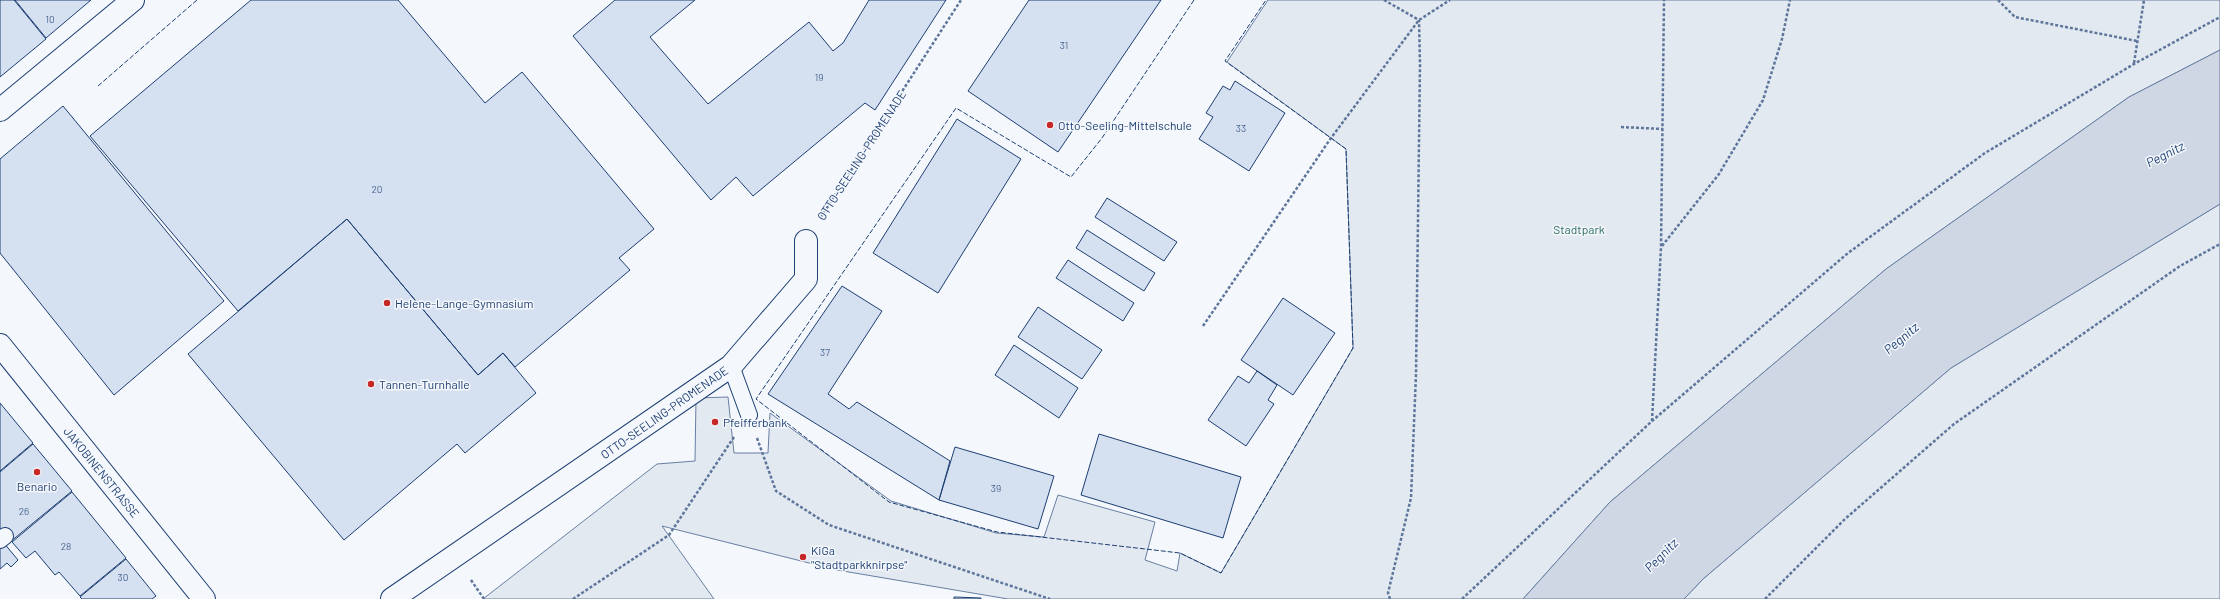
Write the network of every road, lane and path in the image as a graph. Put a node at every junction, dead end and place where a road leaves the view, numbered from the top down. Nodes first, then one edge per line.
1 (133, 0) edge
2 (961, 0) edge
3 (1384, 0) edge
4 (1450, 0) edge
5 (1664, 0) edge
6 (1790, 0) edge
7 (1998, 0) edge
8 (2144, 0) edge
9 (2220, 17) edge
10 (1419, 20) junction
11 (2136, 41) junction
12 (2134, 64) junction
13 (0, 110) edge
14 (1621, 127) dead end
15 (1663, 129) junction
16 (806, 241) joint
17 (2220, 244) edge
18 (1661, 247) junction
19 (1203, 326) dead end
20 (0, 345) edge
21 (731, 366) junction
22 (749, 415) junction
23 (1652, 421) junction
24 (204, 599) edge
25 (392, 599) edge
26 (573, 599) edge
27 (1050, 599) edge
28 (1390, 599) edge
29 (1462, 599) edge
30 (1765, 599) edge

1 - 13 street
2 - 16 path, OTTO-SEELING-PROMENADE
3 - 10 path
4 - 10 path
5 - 15 path
6 - 18 path
7 - 11 path
8 - 11 path
9 - 12 path
10 - 19 path
10 - 28 path
11 - 12 path
12 - 23 path
14 - 15 path
15 - 18 path
16 - 21 street, OTTO-SEELING-PROMENADE
17 - 30 path
18 - 23 path
20 - 24 street, JAKOBINENSTRASSE
21 - 22 lane
21 - 25 street, OTTO-SEELING-PROMENADE
22 - 26 path
22 - 27 path
23 - 29 path

